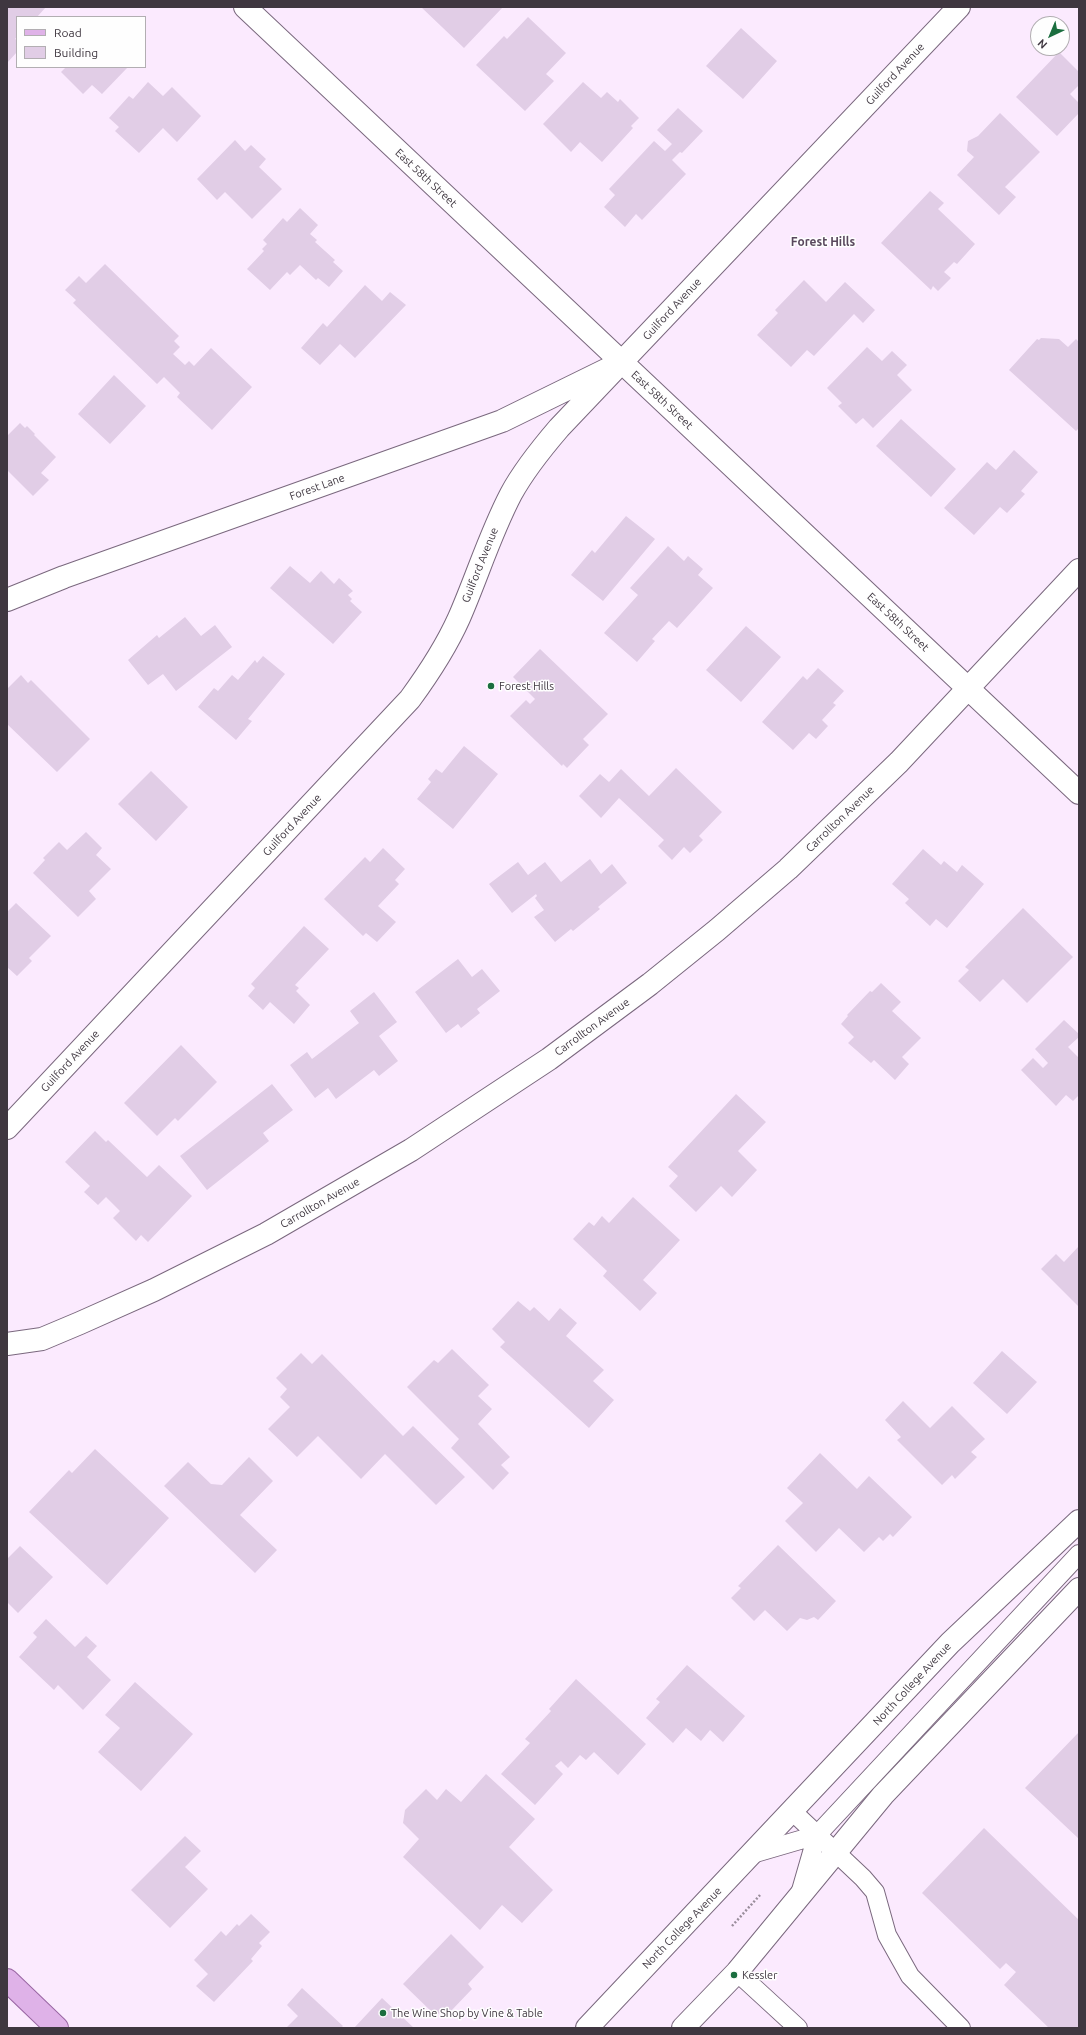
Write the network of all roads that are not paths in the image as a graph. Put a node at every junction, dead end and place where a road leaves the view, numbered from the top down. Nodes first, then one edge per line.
1 (245, 7) edge
2 (959, 7) edge
3 (622, 362) junction
4 (1079, 570) edge
5 (7, 600) edge
6 (968, 688) junction
7 (1079, 793) edge
8 (7, 1128) edge
9 (7, 1344) edge
10 (1079, 1521) edge
11 (1079, 1554) edge
12 (1079, 1589) edge
13 (792, 1811) junction
14 (817, 1835) junction
15 (836, 1853) junction
16 (752, 1854) junction
17 (798, 1900) junction
18 (737, 1972) junction
19 (7, 1980) edge
20 (611, 2002) junction
21 (56, 2028) edge
22 (587, 2028) edge
23 (598, 2028) edge
24 (683, 2028) edge
25 (798, 2028) edge
26 (961, 2028) edge

1 - 3 street, East 58th Street
2 - 3 street, Guilford Avenue
3 - 5 street, Forest Lane
3 - 6 street, East 58th Street
3 - 8 street, Guilford Avenue
4 - 6 street, Carrollton Avenue
6 - 7 street, East 58th Street
6 - 9 street, Carrollton Avenue
10 - 13 street, North College Avenue
11 - 14 lane
12 - 15 street
13 - 14 lane
13 - 16 street, North College Avenue
14 - 15 lane
14 - 16 lane
14 - 17 lane
15 - 17 street
15 - 26 lane
16 - 20 street, North College Avenue
17 - 18 street
18 - 24 street
18 - 25 lane
19 - 21 main road
20 - 22 street, North College Avenue
20 - 23 lane, North College Avenue

